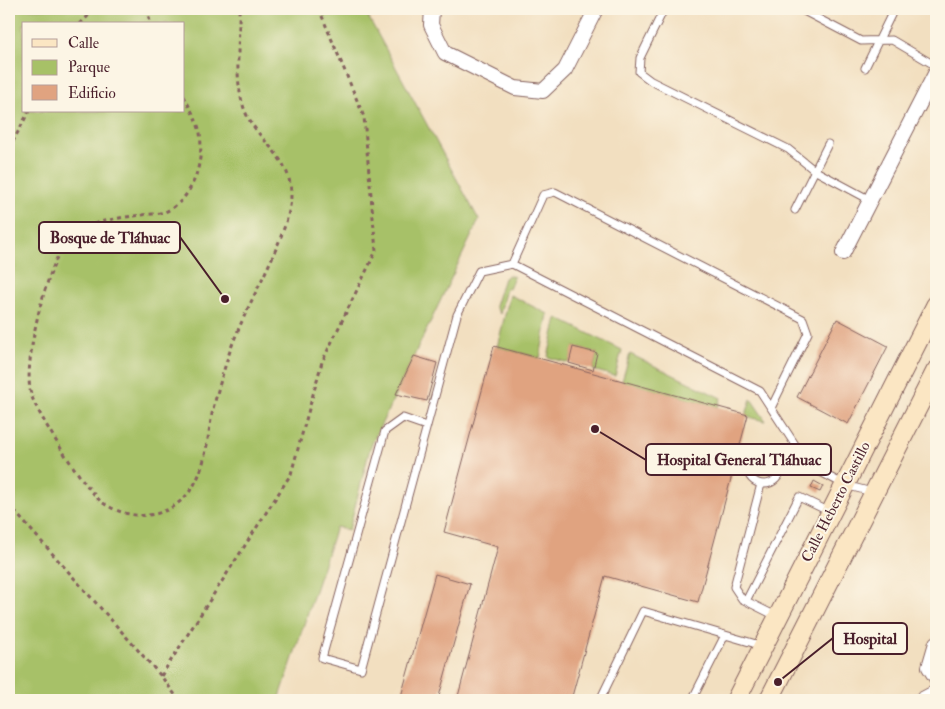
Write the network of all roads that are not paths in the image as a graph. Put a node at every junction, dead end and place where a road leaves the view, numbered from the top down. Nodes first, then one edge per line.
1 (432, 9) edge
2 (596, 9) edge
3 (664, 9) edge
4 (800, 9) edge
5 (894, 9) edge
6 (878, 42) junction
7 (936, 66) edge
8 (865, 68) dead end
9 (936, 72) edge
10 (828, 144) dead end
11 (814, 170) junction
12 (870, 200) junction
13 (795, 210) dead end
14 (843, 253) dead end
15 (512, 264) junction
16 (936, 305) edge
17 (936, 371) edge
18 (900, 374) junction
19 (928, 388) junction
20 (771, 408) junction
21 (426, 426) junction
22 (761, 484) junction
23 (845, 485) junction
24 (876, 493) junction
25 (831, 512) junction
26 (746, 601) junction
27 (778, 617) junction
28 (725, 635) junction
29 (936, 643) edge
30 (763, 647) junction
31 (936, 678) edge
32 (936, 692) edge
33 (600, 700) edge
34 (692, 700) edge
35 (736, 700) edge
36 (769, 700) edge
37 (921, 700) edge

1 - 2 street
3 - 11 lane
4 - 6 lane
5 - 6 lane
6 - 7 lane
6 - 8 lane
9 - 12 street
10 - 11 lane
11 - 12 lane
11 - 13 lane
12 - 14 street
15 - 20 lane
15 - 20 lane
15 - 21 lane
16 - 18 main road, Calle Heberto Castillo
17 - 19 main road, Calle Heberto Castillo
18 - 19 main road
18 - 23 main road, Calle Heberto Castillo
19 - 24 main road, Calle Heberto Castillo
20 - 23 lane
21 - 21 lane
22 - 22 lane
22 - 26 lane
23 - 24 lane
23 - 25 main road, Calle Heberto Castillo
24 - 36 main road, Calle Heberto Castillo
25 - 26 lane
25 - 27 main road, Calle Heberto Castillo
26 - 27 lane
27 - 30 main road, Calle Heberto Castillo
28 - 30 lane
28 - 33 lane
28 - 34 lane
29 - 31 street
30 - 35 main road, Calle Heberto Castillo
32 - 37 street

